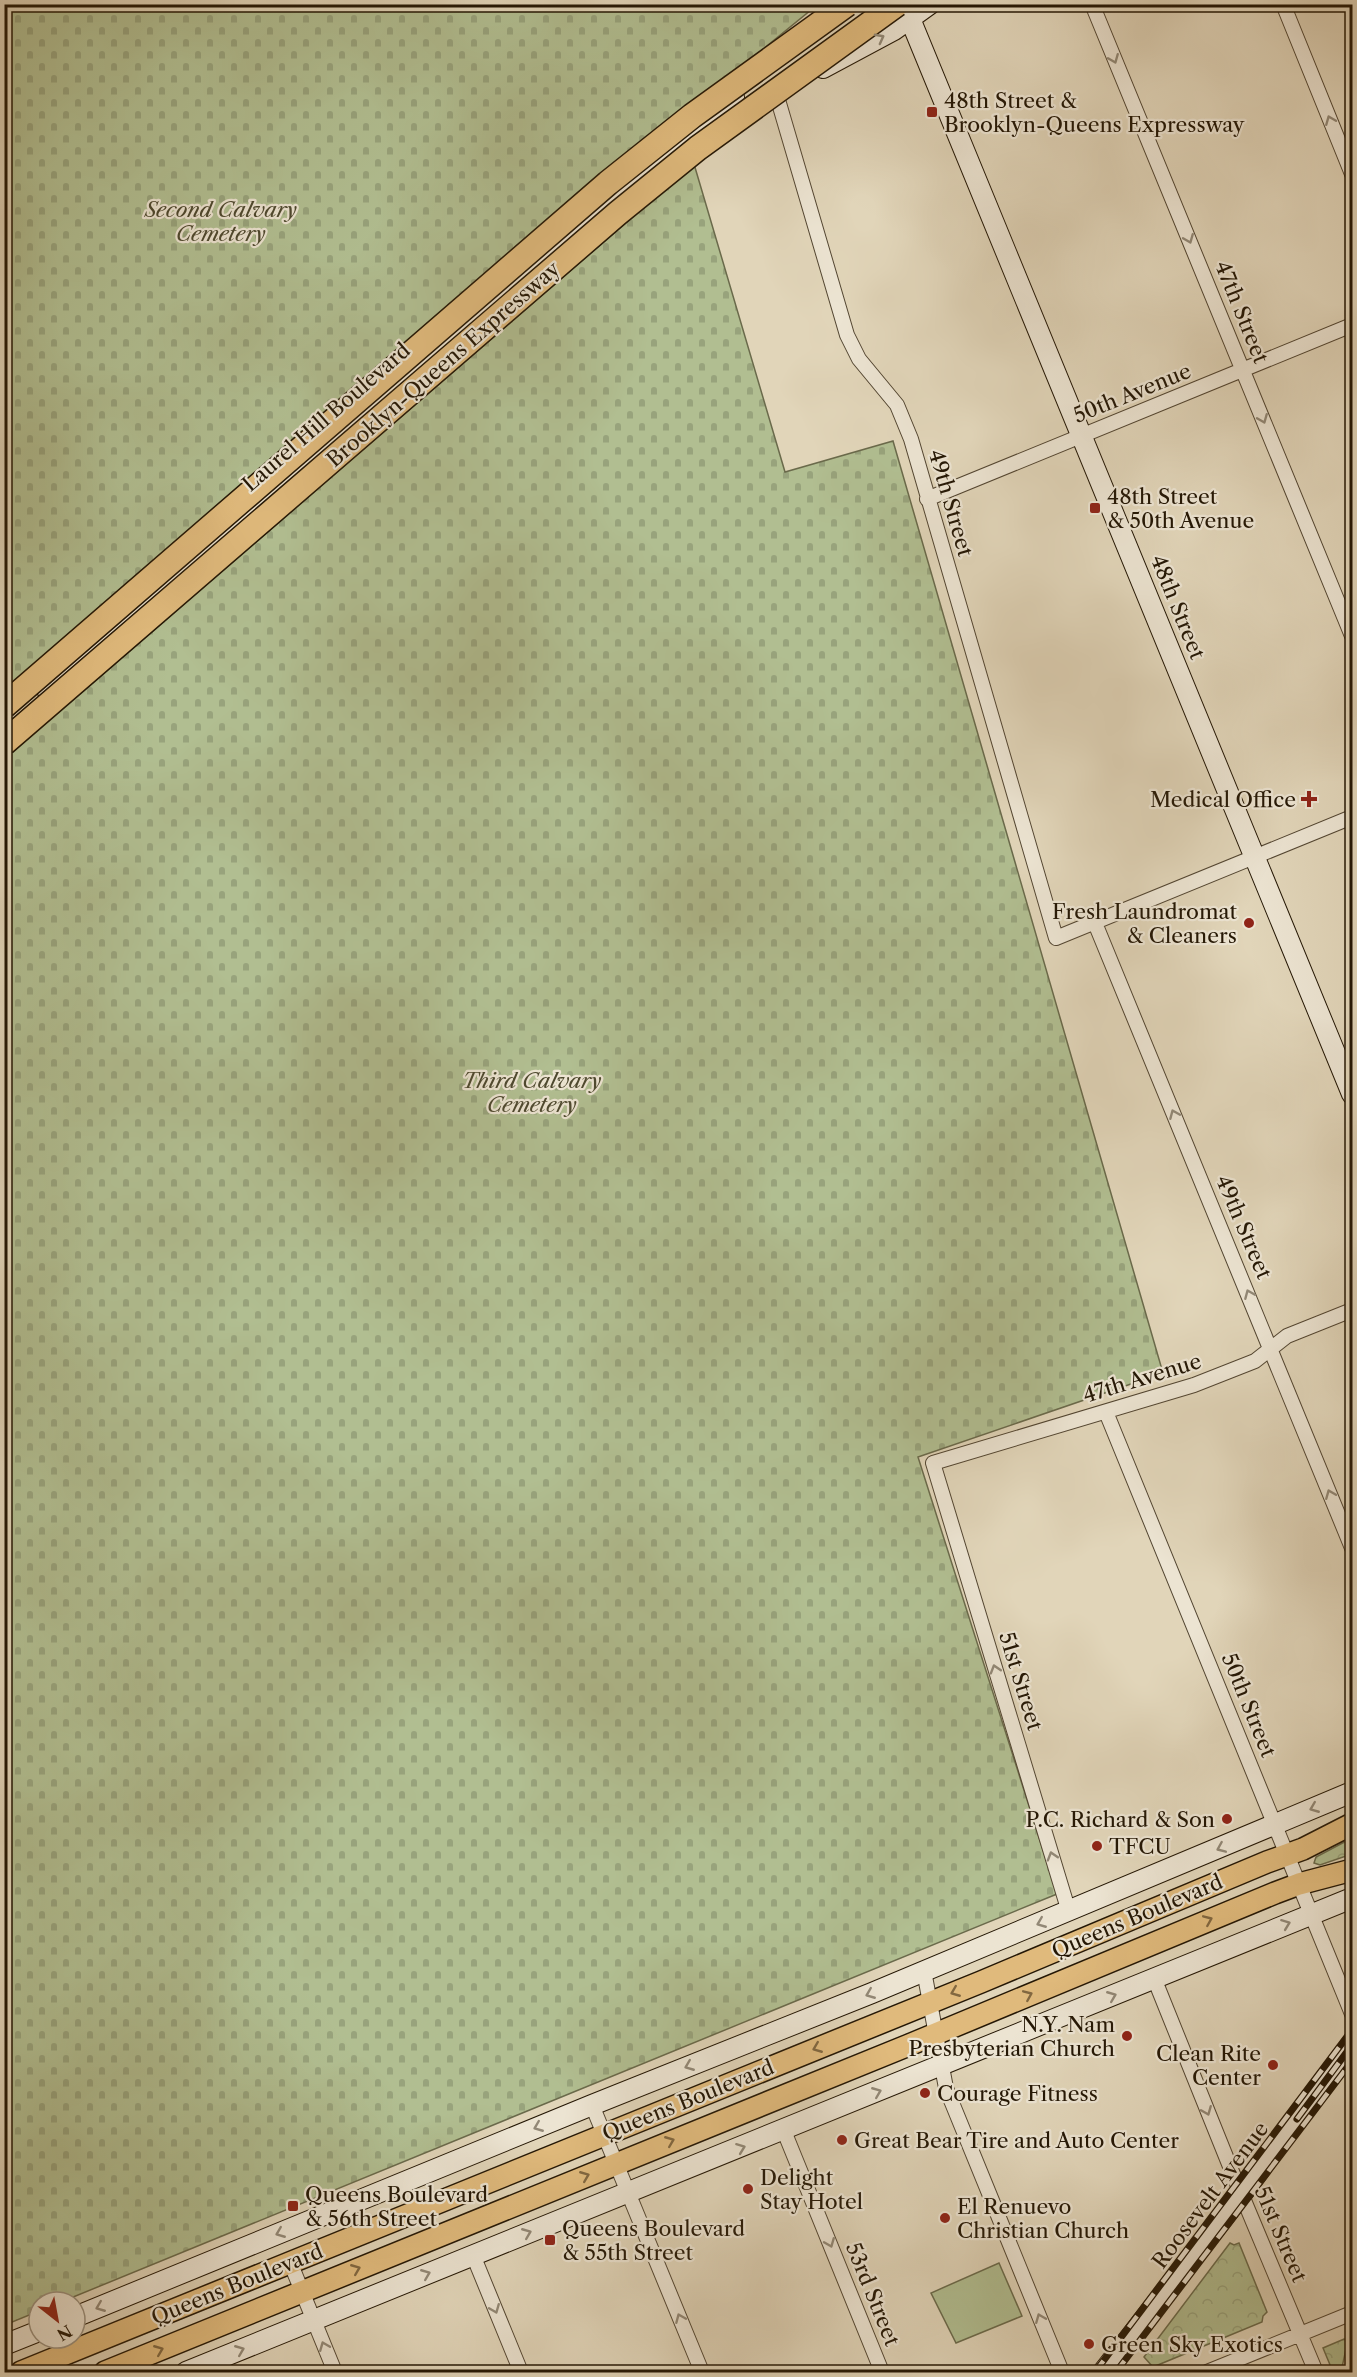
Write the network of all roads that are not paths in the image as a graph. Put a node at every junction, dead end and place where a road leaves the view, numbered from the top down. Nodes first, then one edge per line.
1 (834, 4) edge
2 (848, 4) edge
3 (930, 4) edge
4 (1092, 4) edge
5 (1283, 4) edge
6 (904, 9) edge
7 (776, 93) junction
8 (681, 145) junction
9 (1353, 174) edge
10 (1353, 325) edge
11 (1242, 369) junction
12 (1082, 436) junction
13 (927, 499) junction
14 (1353, 636) edge
15 (4, 706) edge
16 (4, 727) edge
17 (4, 743) edge
18 (1353, 817) edge
19 (1255, 857) junction
20 (1095, 923) junction
21 (1353, 1094) edge
22 (1353, 1310) edge
23 (1271, 1348) junction
24 (1107, 1412) junction
25 (933, 1463) joint
26 (1353, 1548) edge
27 (1353, 1792) edge
28 (1353, 1824) edge
29 (1275, 1825) junction
30 (1288, 1854) junction
31 (1353, 1870) edge
32 (1299, 1884) junction
33 (1353, 1898) edge
34 (1069, 1912) junction
35 (1312, 1914) junction
36 (924, 1971) junction
37 (1154, 1978) junction
38 (930, 2003) junction
39 (1353, 2013) edge
40 (936, 2034) junction
41 (1353, 2044) edge
42 (941, 2065) junction
43 (592, 2104) junction
44 (784, 2131) junction
45 (604, 2134) junction
46 (616, 2163) junction
47 (627, 2192) junction
48 (1241, 2195) junction
49 (473, 2255) junction
50 (290, 2262) junction
51 (302, 2291) junction
52 (87, 2312) edge
53 (1353, 2313) edge
54 (313, 2320) junction
55 (1300, 2334) junction
56 (27, 2336) edge
57 (4, 2345) edge
58 (21, 2373) edge
59 (105, 2373) edge
60 (186, 2373) edge
61 (335, 2373) edge
62 (520, 2373) edge
63 (702, 2373) edge
64 (882, 2373) edge
65 (1062, 2373) edge
66 (1103, 2373) edge
67 (1207, 2373) edge
68 (1316, 2373) edge

1 - 8 street, Laurel Hill Boulevard
2 - 15 highway, Brooklyn-Queens Expressway, bridge
3 - 6 street, Brooklyn-Queens Expressway
4 -> 11 street, 47th Street
9 -> 5 street
7 -> 6 street, Laurel Hill Boulevard
6 - 12 street, 48th Street
6 - 17 highway, Brooklyn-Queens Expressway, bridge
7 - 8 street, Laurel Hill Boulevard
7 - 13 street, 49th Street
8 - 16 street, Laurel Hill Boulevard
10 - 11 street, 50th Avenue
11 - 12 street, 50th Avenue
11 -> 14 street, 47th Street
12 - 13 street, 50th Avenue
12 - 19 street, 48th Street
13 - 20 street, 49th Street
18 - 19 street
19 - 20 street
19 - 21 street, 48th Street
23 -> 20 street, 49th Street
22 - 23 street, 47th Avenue
23 - 24 street, 47th Avenue
26 -> 23 street, 49th Street
24 - 25 street, 47th Avenue
24 - 29 street, 50th Street
34 -> 25 street, 51st Street
27 -> 29 street, Queens Boulevard
28 - 30 main road, Queens Boulevard
29 - 30 street, 50th Street
29 -> 34 street, Queens Boulevard
30 - 32 street, 50th Street
30 -> 38 main road, Queens Boulevard
31 - 32 main road, Queens Boulevard
32 - 35 street, 50th Street
40 -> 32 main road, Queens Boulevard
33 - 35 street
34 -> 36 street, Queens Boulevard
37 -> 35 street
35 - 39 street, 50th Street
36 - 38 street
36 -> 43 street, Queens Boulevard
42 -> 37 street
37 -> 48 street, 51st Street
38 - 40 street
38 -> 45 main road, Queens Boulevard
40 - 42 street
46 -> 40 main road, Queens Boulevard
41 - 48 street, Roosevelt Avenue
44 -> 42 street
65 -> 42 street
43 - 45 street
43 -> 52 street, Queens Boulevard
47 -> 44 street
44 -> 64 street, 53rd Street
45 - 46 street
45 - 50 main road, Queens Boulevard
46 - 47 street
51 -> 46 main road, Queens Boulevard
49 -> 47 street
63 -> 47 street
48 - 55 street, 51st Street
48 - 66 street, Roosevelt Avenue
54 -> 49 street
49 -> 62 street
50 - 51 street
50 - 58 main road, Queens Boulevard
51 - 54 street
59 -> 51 main road, Queens Boulevard
53 - 55 street
60 -> 54 street
61 -> 54 street
55 - 67 street
55 - 68 street, 51st Street
56 - 57 street

